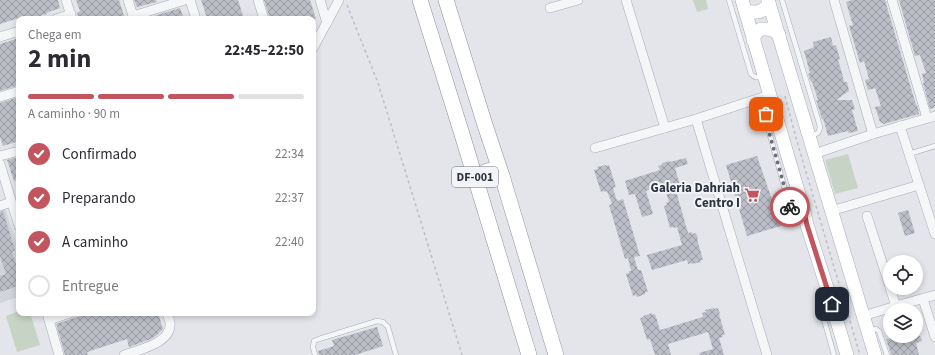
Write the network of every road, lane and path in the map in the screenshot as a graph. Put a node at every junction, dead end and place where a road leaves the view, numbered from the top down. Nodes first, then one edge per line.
1 (66, 0) edge
2 (128, 0) edge
3 (185, 0) edge
4 (190, 0) edge
5 (258, 0) edge
6 (320, 0) edge
7 (339, 0) edge
8 (345, 0) edge
9 (420, 0) edge
10 (446, 0) edge
11 (578, 0) edge
12 (626, 0) edge
13 (729, 0) edge
14 (782, 0) edge
15 (834, 0) edge
16 (892, 0) edge
17 (768, 1) edge
18 (744, 5) edge
19 (550, 8) dead end
20 (72, 16) edge
21 (134, 16) edge
22 (137, 16) edge
23 (195, 16) edge
24 (263, 16) edge
25 (327, 24) junction
26 (16, 32) edge
27 (778, 36) junction
28 (0, 37) edge
29 (753, 40) junction
30 (316, 43) edge
31 (764, 76) junction
32 (16, 92) edge
33 (784, 94) dead end
34 (770, 95) junction
35 (0, 97) edge
36 (931, 117) edge
37 (696, 119) junction
38 (485, 125) junction
39 (900, 126) junction
40 (665, 128) junction
41 (461, 131) junction
42 (873, 134) junction
43 (809, 136) junction
44 (935, 146) edge
45 (595, 148) dead end
46 (16, 152) edge
47 (814, 154) junction
48 (909, 154) junction
49 (0, 156) edge
50 (0, 164) edge
51 (502, 176) junction
52 (476, 183) junction
53 (919, 185) junction
54 (11, 202) junction
55 (0, 206) edge
56 (825, 213) junction
57 (867, 216) dead end
58 (16, 217) edge
59 (807, 225) junction
60 (935, 234) edge
61 (883, 266) edge
62 (828, 291) junction
63 (935, 295) edge
64 (923, 299) junction
65 (908, 303) edge
66 (883, 310) edge
67 (168, 316) edge
68 (863, 316) junction
69 (48, 317) edge
70 (868, 332) junction
71 (935, 337) edge
72 (59, 355) edge
73 (124, 355) edge
74 (315, 355) edge
75 (394, 355) edge
76 (462, 355) edge
77 (529, 355) edge
78 (556, 355) edge
79 (767, 355) edge
80 (834, 355) edge
81 (847, 355) edge
82 (860, 355) edge
83 (875, 355) edge
84 (887, 355) edge

1 - 20 street
2 - 21 street
3 - 22 street
4 - 23 street
5 - 24 street
6 - 25 street
7 - 25 street
8 - 76 path
9 - 41 highway, DF-001
10 - 38 highway, DF-001
11 - 19 street
12 - 40 street
13 - 31 lane
14 - 43 lane
15 - 42 street
16 - 36 street
17 - 18 main road
17 - 27 main road
18 - 29 main road
25 - 30 street
26 - 28 street
27 - 29 main road
27 - 43 main road
29 - 31 main road
31 - 34 main road
32 - 35 street
33 - 56 path
34 - 37 street
34 - 59 main road
36 - 39 street
37 - 40 street
37 - 79 street
38 - 41 highway
38 - 51 highway, DF-001
39 - 42 street
39 - 48 street
40 - 45 street
41 - 52 highway, DF-001
42 - 47 street
43 - 47 main road
44 - 48 lane
46 - 49 street
47 - 56 main road
48 - 53 street
50 - 54 street
51 - 52 highway
51 - 78 highway, DF-001
52 - 77 highway, DF-001
53 - 56 street
53 - 60 street
54 - 55 street
54 - 58 street
56 - 59 path
56 - 68 main road
56 - 82 path
57 - 61 street
59 - 62 main road
62 - 80 lane
62 - 81 main road
63 - 64 street
64 - 65 street
64 - 71 street
66 - 68 street
67 - 73 street
68 - 70 main road
69 - 72 street
70 - 83 main road
70 - 84 lane
74 - 75 lane

